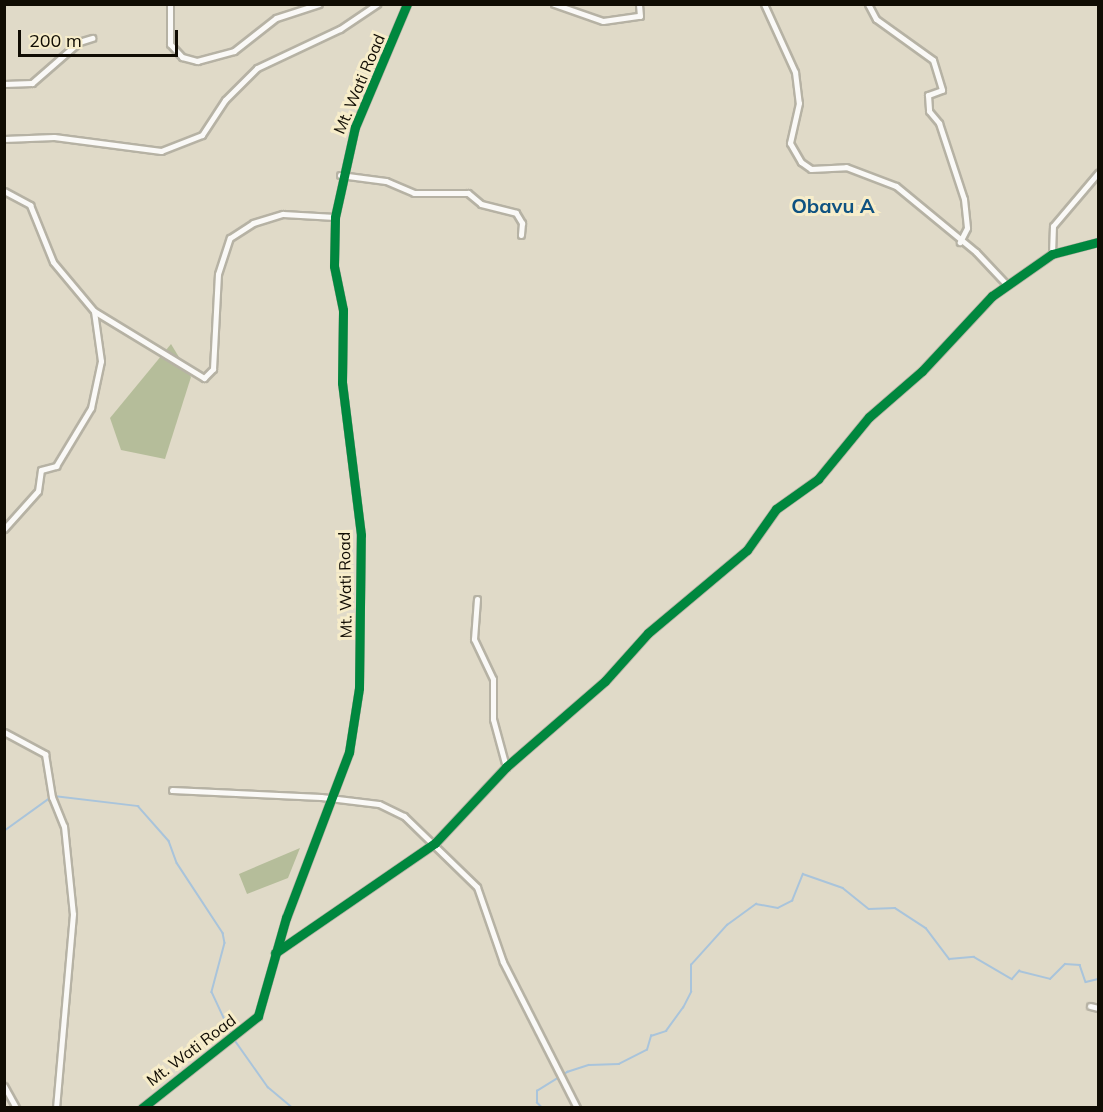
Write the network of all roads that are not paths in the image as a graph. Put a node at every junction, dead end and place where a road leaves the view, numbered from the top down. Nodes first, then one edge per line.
1 (170, 4) edge
2 (318, 4) edge
3 (377, 4) edge
4 (407, 4) edge
5 (554, 4) edge
6 (639, 4) edge
7 (764, 4) edge
8 (868, 4) edge
9 (92, 38) dead end
10 (4, 84) edge
11 (4, 139) edge
12 (1098, 173) edge
13 (340, 176) junction
14 (4, 191) edge
15 (335, 218) junction
16 (520, 235) dead end
17 (960, 242) junction
18 (1098, 242) edge
19 (1052, 254) junction
20 (1006, 284) junction
21 (94, 311) junction
22 (4, 529) edge
23 (477, 599) dead end
24 (4, 732) edge
25 (506, 767) junction
26 (172, 790) dead end
27 (331, 798) junction
28 (435, 843) junction
29 (275, 953) junction
30 (1090, 1006) dead end
31 (1098, 1008) edge
32 (4, 1086) edge
33 (16, 1107) edge
34 (56, 1107) edge
35 (142, 1107) edge
36 (576, 1107) edge

1 - 2 street
3 - 11 street
4 - 13 street, Mt. Wati Road
5 - 6 street
7 - 17 street
8 - 17 street
9 - 10 street
12 - 19 street
13 - 15 street, Mt. Wati Road
13 - 16 street
14 - 21 street
15 - 21 street
15 - 27 street, Mt. Wati Road
17 - 20 street
18 - 19 street
19 - 20 street
20 - 25 street
21 - 22 street
23 - 25 street
24 - 34 street
25 - 28 street
26 - 27 street
27 - 28 street
27 - 29 street, Mt. Wati Road
28 - 29 street
28 - 36 street
29 - 35 street, Mt. Wati Road
30 - 31 street
32 - 33 street

